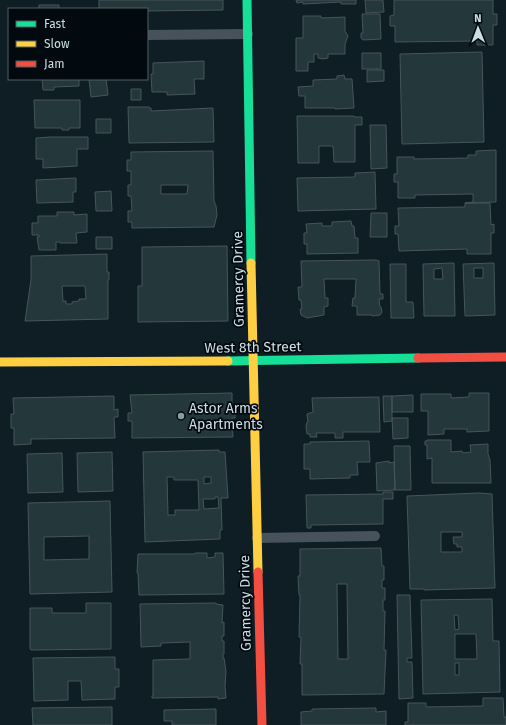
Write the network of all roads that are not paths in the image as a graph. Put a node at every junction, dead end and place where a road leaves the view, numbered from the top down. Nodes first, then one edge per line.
1 (247, 0) edge
2 (248, 34) junction
3 (148, 35) edge
4 (506, 357) edge
5 (253, 361) junction
6 (0, 362) edge
7 (375, 536) dead end
8 (258, 538) junction
9 (262, 725) edge

1 - 2 street, Gramercy Drive
2 - 3 lane
2 - 5 street, Gramercy Drive
4 - 5 street, West 8th Street
5 - 6 street, West 8th Street
5 - 8 street, Gramercy Drive
7 - 8 lane
8 - 9 street, Gramercy Drive

